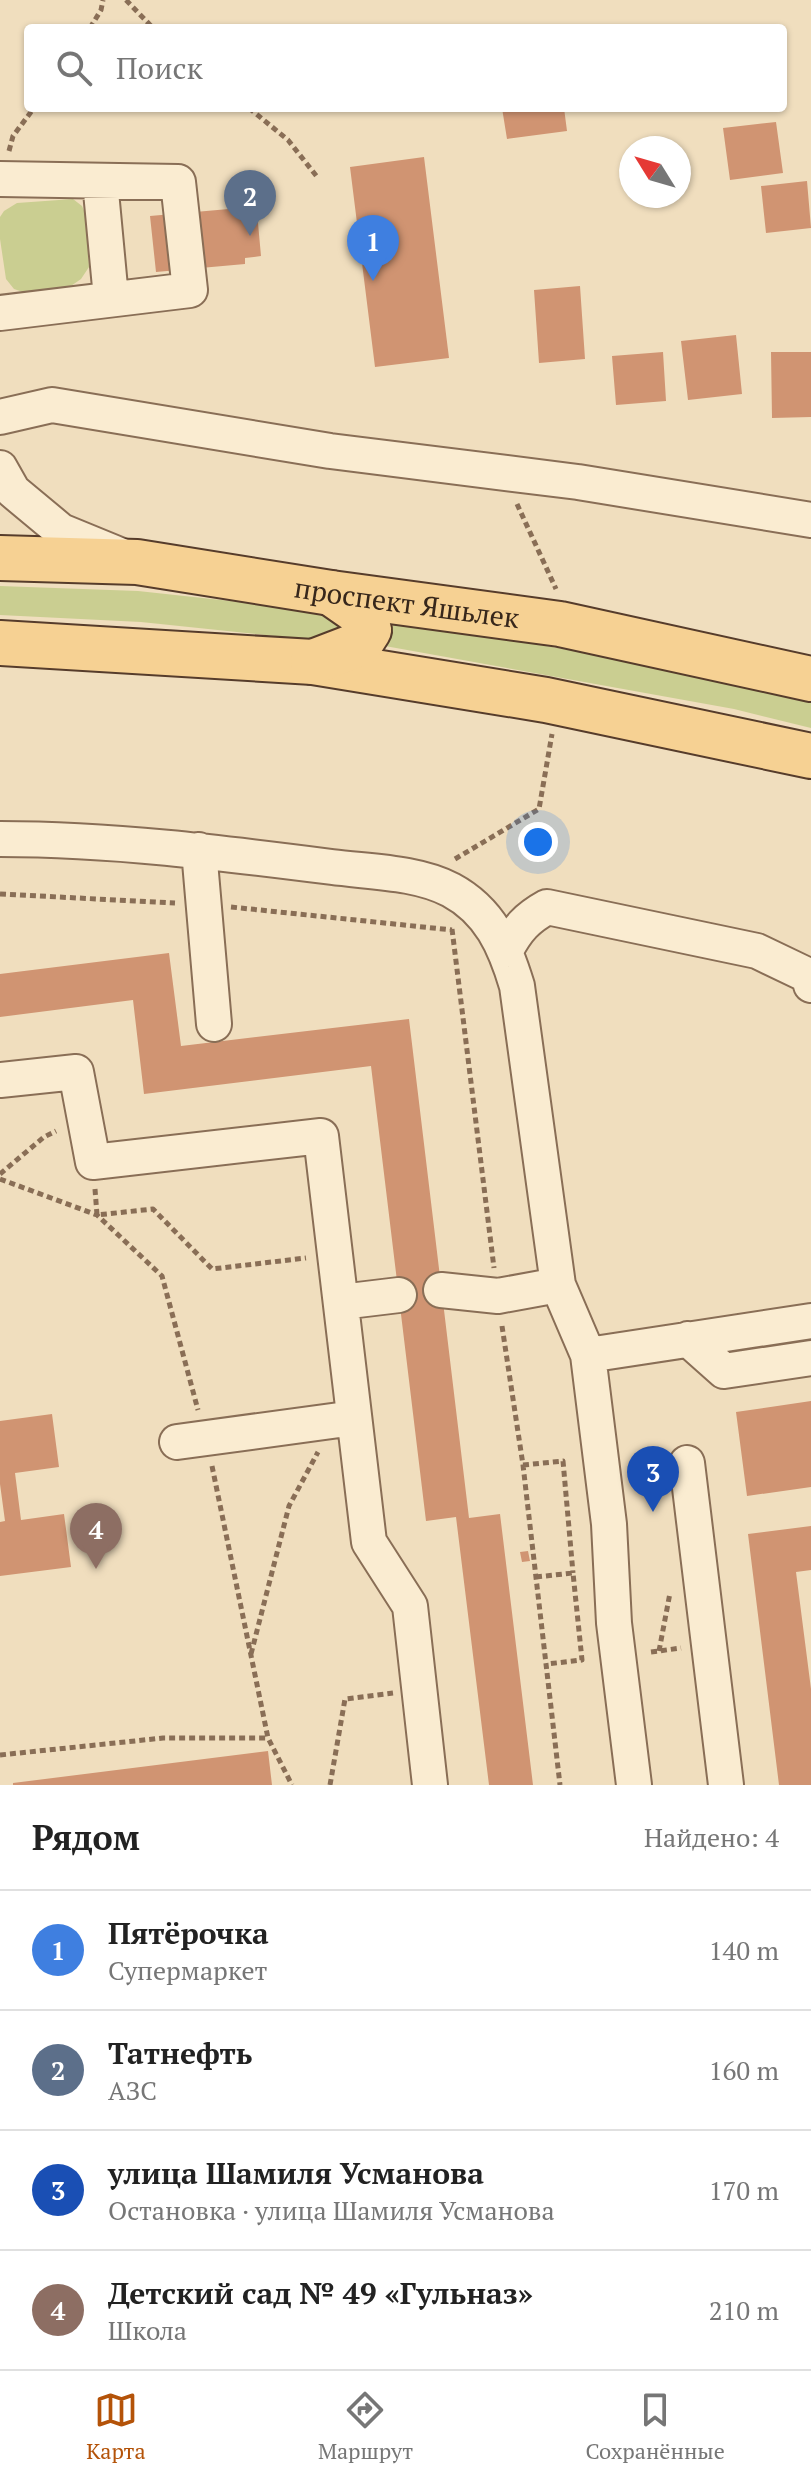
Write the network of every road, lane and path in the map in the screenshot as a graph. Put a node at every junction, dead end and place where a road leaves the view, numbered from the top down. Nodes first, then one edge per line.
1 (103, 0) edge
2 (126, 0) edge
3 (92, 24) edge
4 (149, 24) edge
5 (31, 112) edge
6 (254, 112) edge
7 (318, 178) dead end
8 (2, 179) edge
9 (100, 181) junction
10 (111, 298) junction
11 (0, 313) edge
12 (0, 417) edge
13 (0, 468) edge
14 (503, 475) junction
15 (811, 520) edge
16 (0, 558) edge
17 (137, 562) junction
18 (557, 590) dead end
19 (331, 593) junction
20 (0, 643) edge
21 (313, 662) junction
22 (811, 679) edge
23 (553, 732) dead end
24 (811, 756) edge
25 (0, 839) edge
26 (199, 850) junction
27 (448, 876) junction
28 (0, 894) edge
29 (179, 903) dead end
30 (223, 907) dead end
31 (547, 907) junction
32 (506, 950) junction
33 (811, 985) edge
34 (214, 1024) dead end
35 (0, 1080) edge
36 (85, 1118) junction
37 (93, 1162) junction
38 (0, 1176) edge
39 (97, 1215) junction
40 (335, 1255) junction
41 (558, 1285) junction
42 (441, 1290) dead end
43 (399, 1295) dead end
44 (498, 1296) junction
45 (341, 1302) junction
46 (811, 1321) edge
47 (688, 1339) junction
48 (588, 1355) junction
49 (811, 1358) edge
50 (344, 1420) junction
51 (192, 1440) junction
52 (687, 1463) dead end
53 (523, 1465) junction
54 (573, 1573) junction
55 (536, 1577) junction
56 (672, 1583) dead end
57 (659, 1651) dead end
58 (251, 1655) junction
59 (547, 1664) junction
60 (419, 1689) junction
61 (268, 1738) junction
62 (0, 1755) edge
63 (292, 1785) edge
64 (330, 1785) edge
65 (430, 1785) edge
66 (560, 1785) edge
67 (634, 1785) edge
68 (726, 1785) edge

1 - 3 path
2 - 4 path
5 - 8 path
6 - 7 path
8 - 9 street
9 - 10 street
9 - 10 street
10 - 11 street
12 - 14 street
13 - 17 street
14 - 15 street
14 - 18 path
16 - 17 main road, проспект Яшьлек
17 - 19 main road, проспект Яшьлек
19 - 21 main road
19 - 22 main road, проспект Яшьлек
20 - 21 main road
21 - 24 main road
23 - 27 path
25 - 26 street
26 - 27 street
26 - 34 street
27 - 31 street
27 - 32 street
28 - 29 path
30 - 44 path
31 - 32 street
31 - 33 street
32 - 41 street
35 - 36 street
36 - 37 street
36 - 38 path
37 - 39 path
37 - 40 street
38 - 39 path
39 - 40 path
39 - 51 path
40 - 45 street
41 - 44 street
41 - 48 street
42 - 44 street
43 - 45 street
44 - 53 path
45 - 50 street
46 - 47 street
47 - 48 street
47 - 49 street
48 - 67 street
50 - 51 street
50 - 58 path
50 - 60 street
51 - 58 path
52 - 68 street
53 - 54 path
53 - 55 path
54 - 55 path
54 - 59 path
55 - 59 path
56 - 57 path
58 - 61 path
59 - 66 path
60 - 64 path
60 - 65 street
61 - 62 path
61 - 63 path

